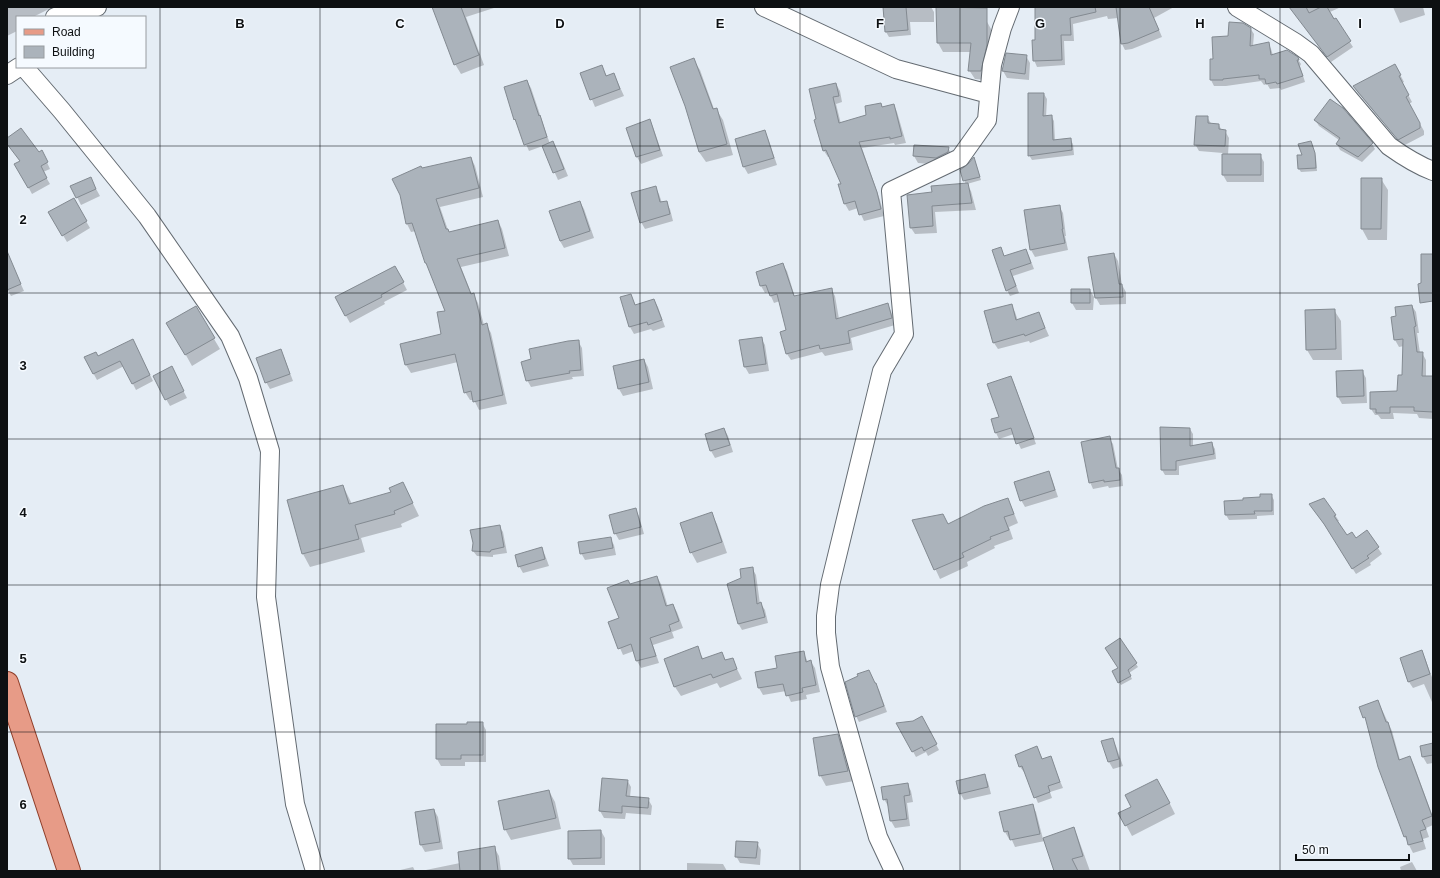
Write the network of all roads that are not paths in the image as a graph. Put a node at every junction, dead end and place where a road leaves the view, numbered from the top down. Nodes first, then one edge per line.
1 (57, 7) edge
2 (97, 7) edge
3 (764, 7) edge
4 (1010, 7) edge
5 (1237, 7) edge
6 (51, 16) edge
7 (59, 16) edge
8 (18, 68) edge
9 (25, 68) edge
10 (7, 75) edge
11 (989, 94) junction
12 (1433, 171) edge
13 (7, 683) edge
14 (68, 871) edge
15 (315, 871) edge
16 (894, 871) edge

1 - 6 street
2 - 7 street
3 - 11 street
4 - 11 street
5 - 12 street
8 - 10 street
9 - 15 street
11 - 16 street
13 - 14 main road

